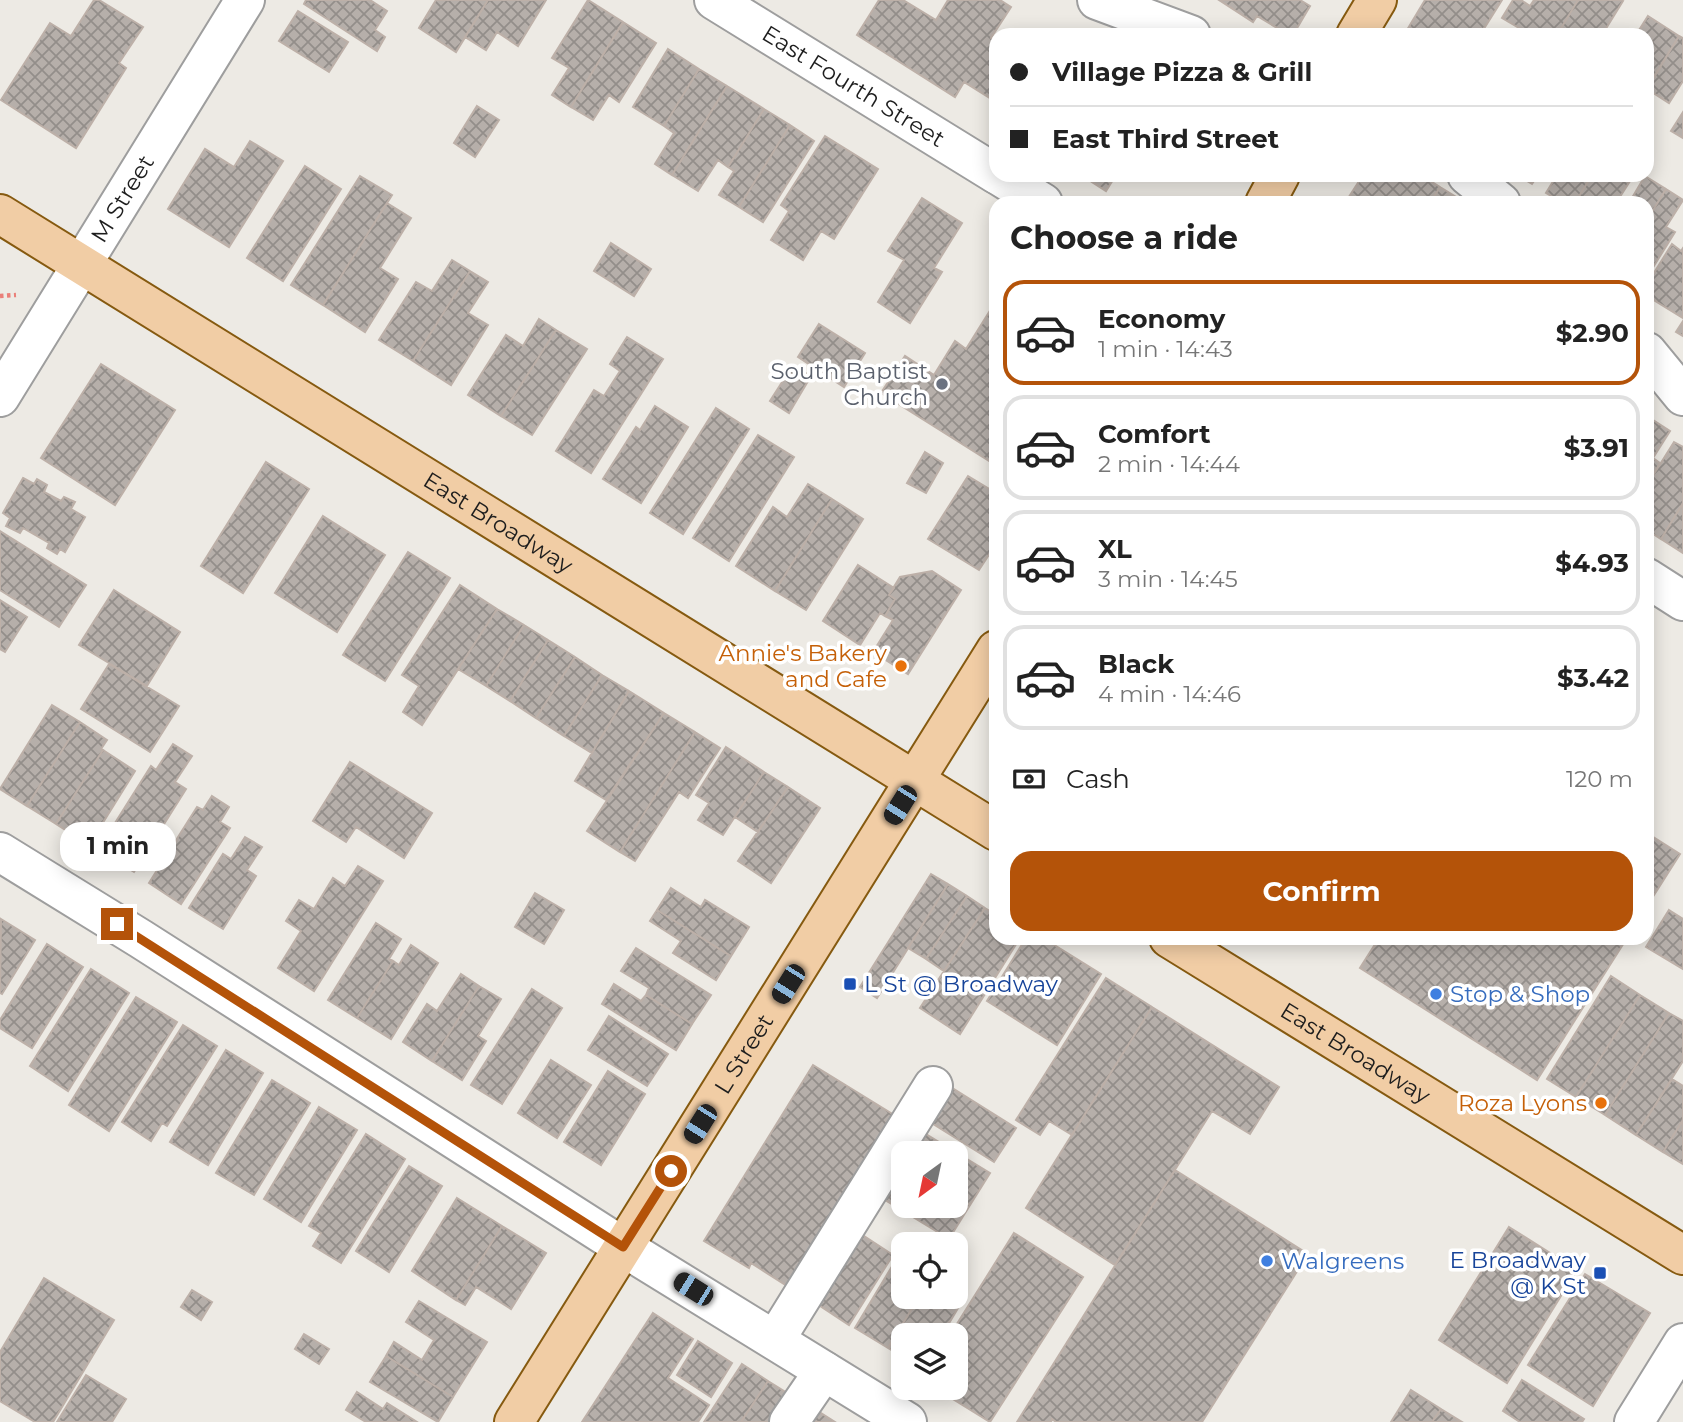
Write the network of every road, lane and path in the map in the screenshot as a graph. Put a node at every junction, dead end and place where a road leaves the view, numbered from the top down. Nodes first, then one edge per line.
1 (245, 0) edge
2 (714, 0) edge
3 (1097, 0) edge
4 (1377, 0) edge
5 (1172, 28) edge
6 (1360, 28) edge
7 (989, 169) edge
8 (1010, 182) edge
9 (1476, 182) edge
10 (1032, 196) edge
11 (1492, 196) edge
12 (0, 214) edge
13 (82, 264) junction
14 (16, 295) dead end
15 (0, 296) edge
16 (1654, 361) edge
17 (1683, 396) edge
18 (0, 397) edge
19 (1654, 582) edge
20 (1683, 601) edge
21 (989, 661) edge
22 (914, 782) junction
23 (989, 827) edge
24 (0, 852) edge
25 (1180, 945) edge
26 (933, 1086) dead end
27 (623, 1247) junction
28 (1683, 1255) edge
29 (775, 1340) junction
30 (1683, 1343) edge
31 (824, 1371) junction
32 (514, 1422) edge
33 (789, 1422) edge
34 (907, 1422) edge
35 (1634, 1422) edge

1 - 13 street, M Street
2 - 7 street, East Fourth Street
3 - 5 street
4 - 6 main road
8 - 10 street, East Fourth Street
9 - 11 street
12 - 13 main road, East Broadway
13 - 18 street, M Street
13 - 22 main road, East Broadway
14 - 15 path
16 - 17 street
19 - 20 street
21 - 22 main road, L Street
22 - 23 main road, East Broadway
22 - 27 main road, L Street
24 - 27 street
25 - 28 main road, East Broadway
26 - 29 street
27 - 29 street
27 - 32 main road, L Street
29 - 31 street
30 - 35 street
31 - 33 street
31 - 34 street

